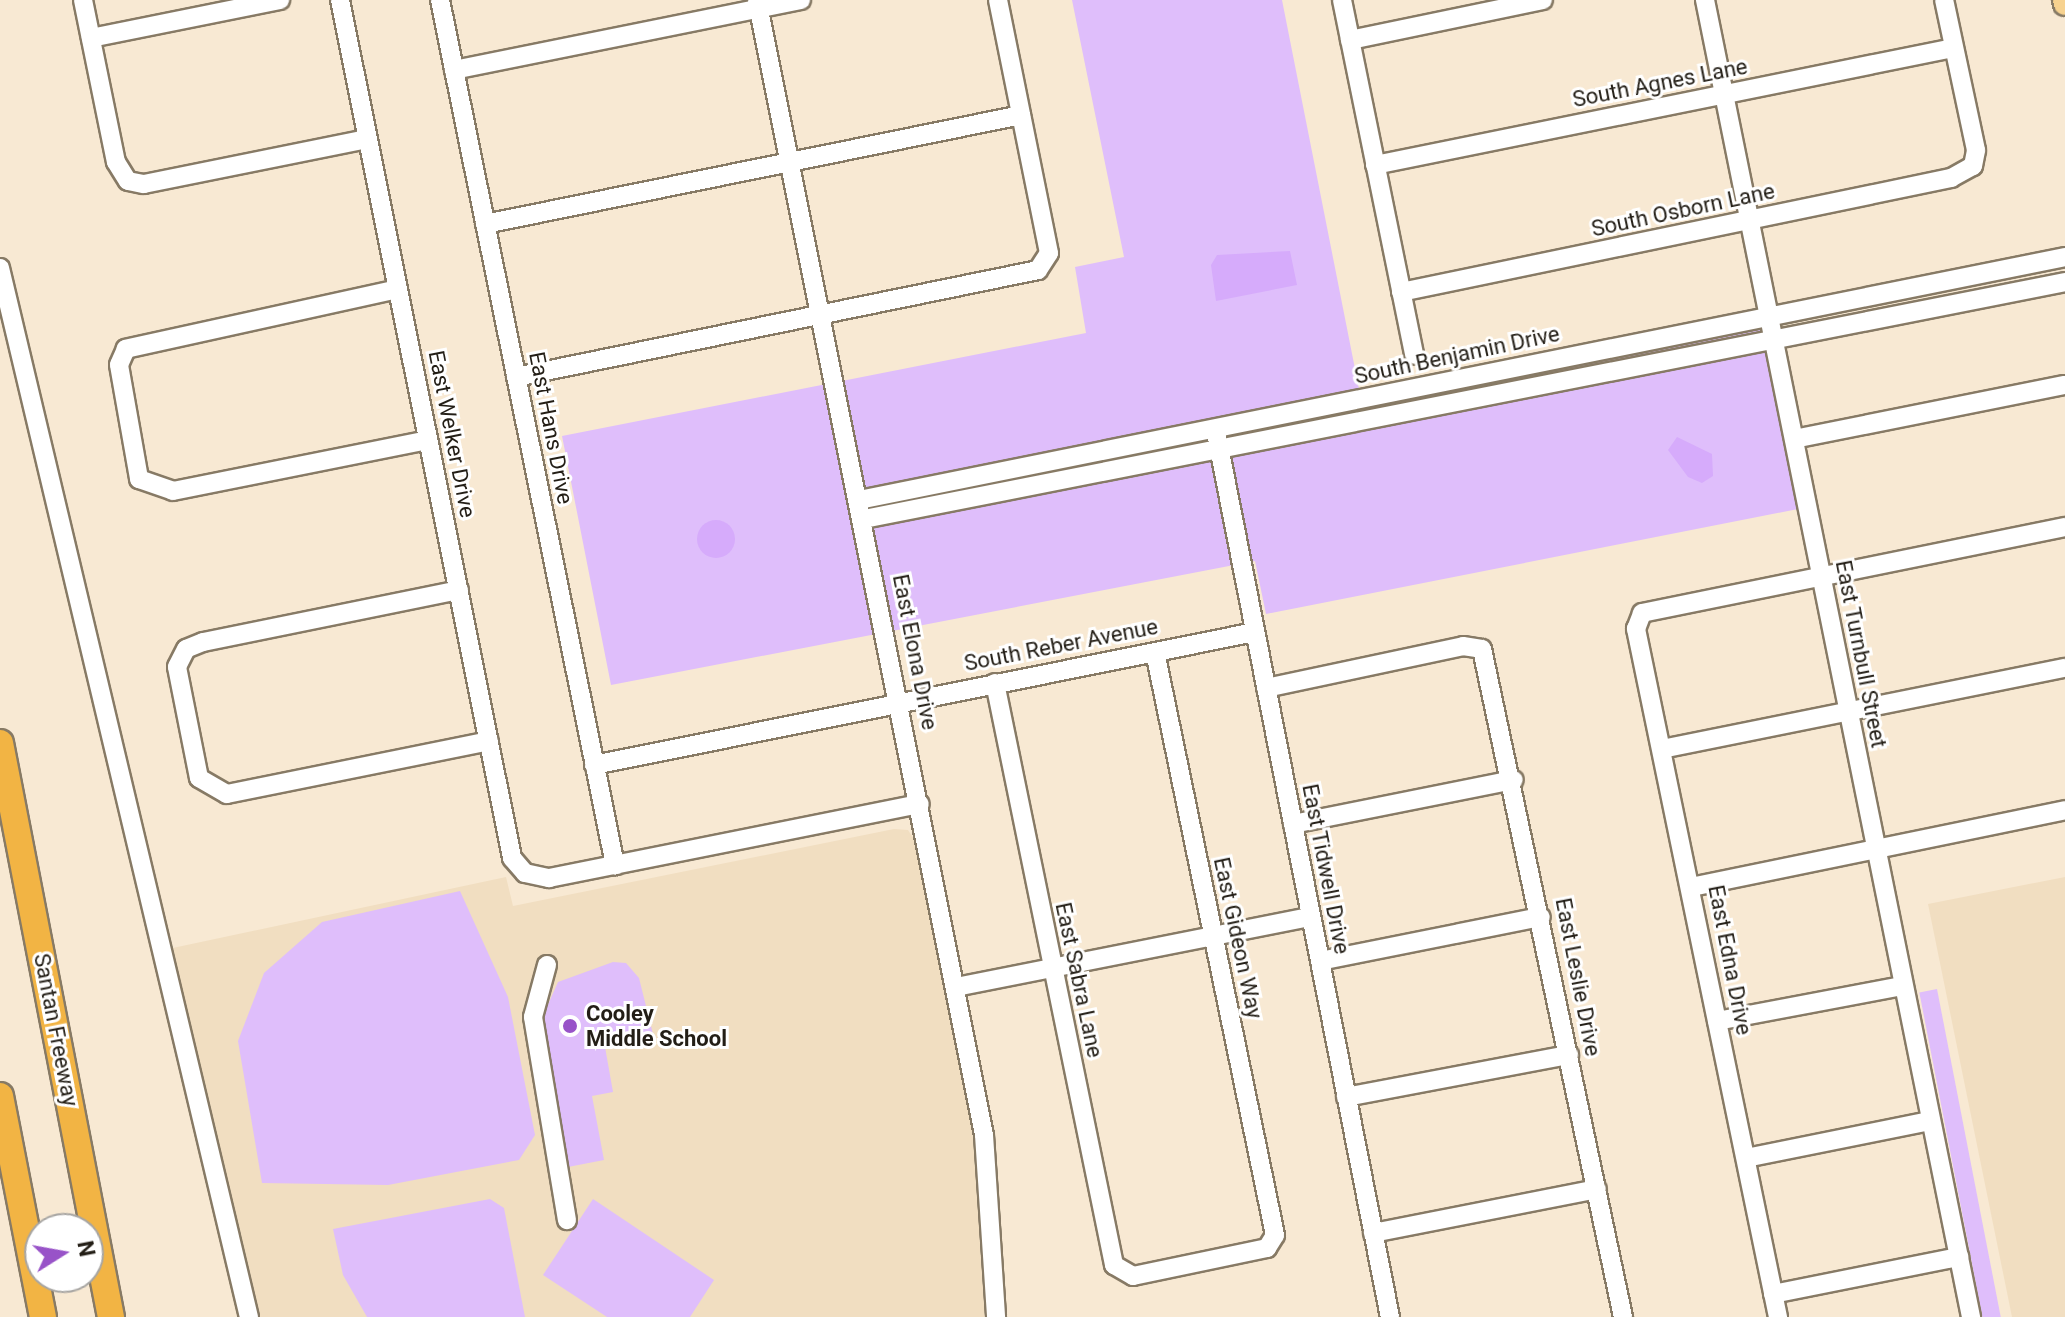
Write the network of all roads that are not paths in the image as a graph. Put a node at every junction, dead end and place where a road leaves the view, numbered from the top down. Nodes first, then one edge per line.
1 (83, 0) edge
2 (280, 0) edge
3 (340, 0) edge
4 (440, 0) edge
5 (801, 0) edge
6 (998, 0) edge
7 (1342, 0) edge
8 (1543, 0) edge
9 (1705, 0) edge
10 (1944, 0) edge
11 (758, 4) edge
12 (91, 38) junction
13 (1350, 40) junction
14 (1953, 48) junction
15 (454, 70) junction
16 (1724, 95) junction
17 (1021, 115) junction
18 (368, 139) junction
19 (790, 162) junction
20 (1375, 165) junction
21 (1749, 221) junction
22 (485, 224) junction
23 (2065, 257) edge
24 (0, 268) edge
25 (2065, 282) edge
26 (398, 289) junction
27 (1401, 292) junction
28 (1767, 315) junction
29 (821, 316) junction
30 (1772, 335) junction
31 (1414, 355) dead end
32 (516, 377) junction
33 (2065, 385) edge
34 (1794, 439) junction
35 (428, 440) junction
36 (1217, 440) junction
37 (859, 500) junction
38 (864, 519) junction
39 (2065, 527) edge
40 (1821, 578) junction
41 (459, 590) junction
42 (1255, 632) junction
43 (1155, 652) junction
44 (2065, 668) edge
45 (995, 683) junction
46 (1266, 688) junction
47 (900, 701) junction
48 (1848, 712) junction
49 (489, 741) junction
50 (0, 743) edge
51 (1662, 749) junction
52 (594, 765) junction
53 (1514, 780) junction
54 (920, 804) junction
55 (2065, 810) edge
56 (1293, 824) junction
57 (1875, 849) junction
58 (615, 865) junction
59 (1691, 887) junction
60 (1311, 917) junction
61 (1541, 917) junction
62 (1213, 936) junction
63 (1320, 961) junction
64 (547, 965) dead end
65 (1052, 968) junction
66 (1903, 986) junction
67 (956, 987) junction
68 (1717, 1021) junction
69 (1569, 1055) junction
70 (0, 1096) edge
71 (1346, 1097) junction
72 (1930, 1121) junction
73 (1746, 1158) junction
74 (1597, 1189) junction
75 (567, 1220) dead end
76 (1373, 1233) junction
77 (1959, 1257) junction
78 (1133, 1276) joint
79 (1773, 1294) junction
80 (43, 1317) edge
81 (111, 1317) edge
82 (249, 1317) edge
83 (996, 1317) edge
84 (1390, 1317) edge
85 (1623, 1317) edge
86 (1778, 1317) edge
87 (1971, 1317) edge

1 - 12 street
2 - 12 street
3 - 18 street, East Welker Drive
4 - 15 street, East Hans Drive
5 - 11 street
6 - 17 street
7 - 13 street
8 - 13 street
9 - 16 street, East Turnbull Street
10 - 14 street
11 - 15 street
11 - 19 street, East Elona Drive
12 - 18 street
13 - 20 street
14 - 16 street, South Agnes Lane
14 - 21 street, South Osborn Lane
15 - 22 street, East Hans Drive
16 - 20 street, South Agnes Lane
16 - 21 street, East Turnbull Street
17 - 19 street
17 - 29 street
18 - 26 street, East Welker Drive
19 - 22 street
19 - 29 street, East Elona Drive
20 - 27 street
21 - 27 street, South Osborn Lane
21 - 28 street, East Turnbull Street
22 - 32 street, East Hans Drive
23 - 28 street, South Benjamin Drive
24 - 82 street
25 - 30 street, South Benjamin Drive
26 - 35 street, East Welker Drive
26 - 35 street
27 - 31 street
28 - 30 street, East Turnbull Street
28 - 36 street, South Benjamin Drive
29 - 32 street
29 - 37 street, East Elona Drive
30 - 34 street, East Turnbull Street
30 - 36 street, South Benjamin Drive
32 - 52 street, East Hans Drive
33 - 34 street
34 - 40 street, East Turnbull Street
35 - 41 street, East Welker Drive
36 - 37 street, South Benjamin Drive
36 - 38 street, South Benjamin Drive
36 - 42 street, East Tidwell Drive
37 - 38 street, East Elona Drive
38 - 47 street, East Elona Drive
39 - 40 street
40 - 48 street, East Turnbull Street
40 - 51 street, East Edna Drive
41 - 49 street, East Welker Drive
41 - 49 street
42 - 43 street, South Reber Avenue
42 - 46 street, East Tidwell Drive
43 - 45 street, South Reber Avenue
43 - 62 street, East Gideon Way
44 - 48 street
45 - 47 street, South Reber Avenue
45 - 65 street, East Sabra Lane
46 - 53 street, East Leslie Drive
46 - 56 street, East Tidwell Drive
47 - 52 street, South Reber Avenue
47 - 54 street, East Elona Drive
48 - 51 street
48 - 57 street, East Turnbull Street
49 - 58 street, East Welker Drive
50 - 81 highway, Santan Freeway
51 - 59 street, East Edna Drive
52 - 58 street, East Hans Drive
53 - 56 street
53 - 61 street, East Leslie Drive
54 - 58 street
54 - 67 street, East Elona Drive
55 - 57 street
56 - 60 street, East Tidwell Drive
57 - 59 street
57 - 66 street, East Turnbull Street
59 - 68 street, East Edna Drive
60 - 62 street
60 - 63 street, East Tidwell Drive
61 - 63 street
61 - 69 street, East Leslie Drive
62 - 65 street
62 - 78 street, East Gideon Way
63 - 71 street, East Tidwell Drive
64 - 75 street
65 - 67 street
65 - 78 street, East Sabra Lane
66 - 68 street
66 - 72 street, East Turnbull Street
67 - 83 street, East Elona Drive
68 - 73 street, East Edna Drive
69 - 71 street
69 - 74 street, East Leslie Drive
70 - 80 highway
71 - 76 street, East Tidwell Drive
72 - 73 street
72 - 77 street, East Turnbull Street
73 - 79 street, East Edna Drive
74 - 76 street
74 - 85 street, East Leslie Drive
76 - 84 street, East Tidwell Drive
77 - 79 street
77 - 87 street, East Turnbull Street
79 - 86 street, East Edna Drive

